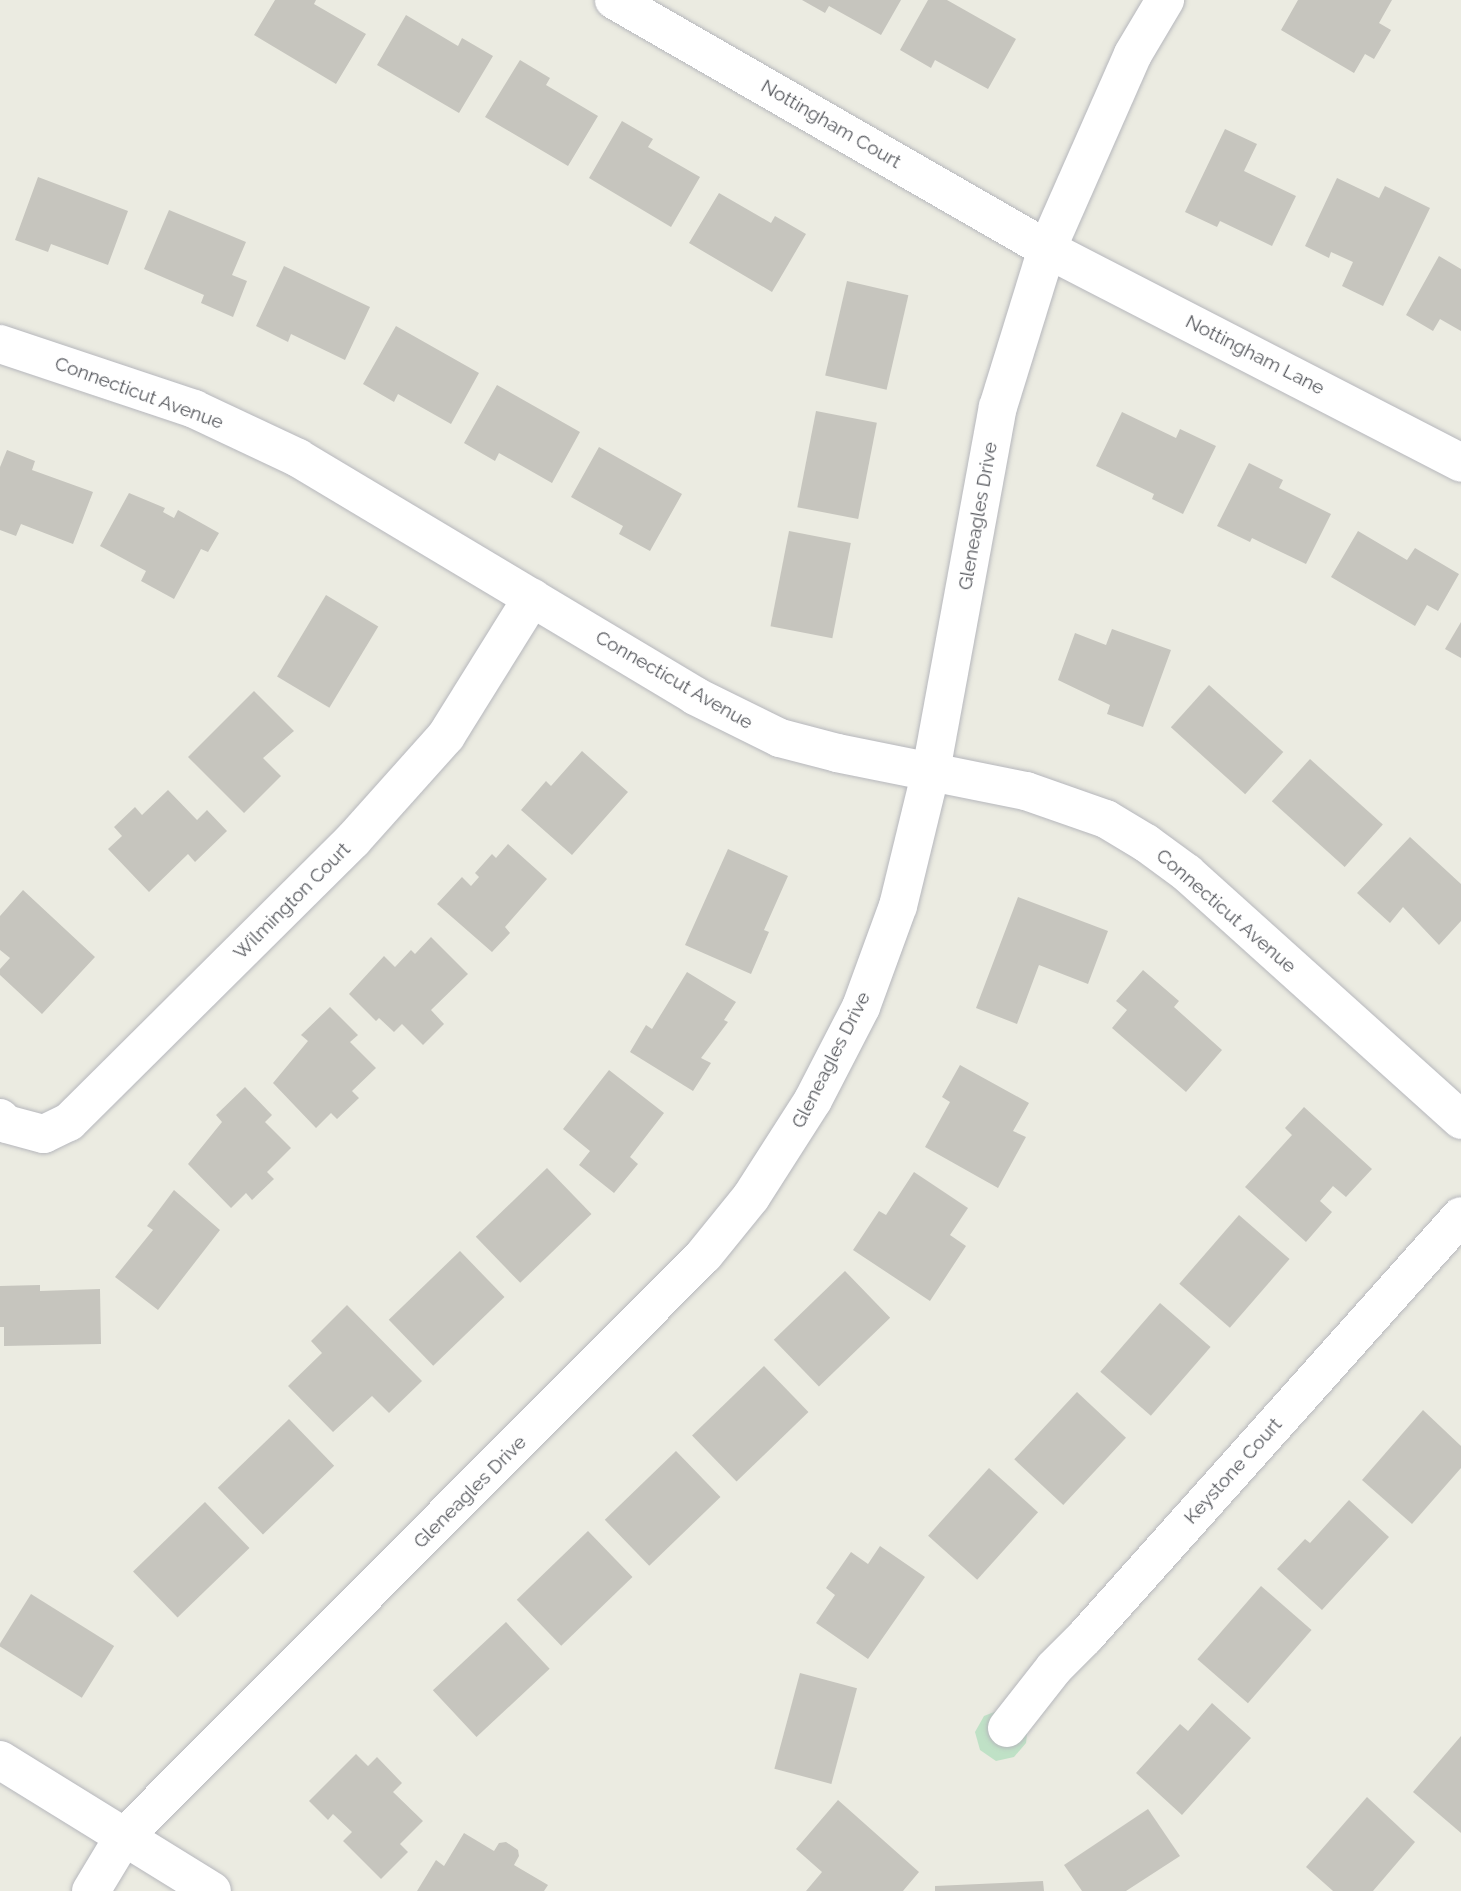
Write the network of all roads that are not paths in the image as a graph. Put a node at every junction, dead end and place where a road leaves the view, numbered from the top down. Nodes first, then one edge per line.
1 (614, 0) edge
2 (1165, 0) edge
3 (1047, 249) junction
4 (0, 344) edge
5 (1461, 463) edge
6 (532, 597) junction
7 (931, 771) junction
8 (0, 1118) edge
9 (1461, 1120) edge
10 (1461, 1216) edge
11 (1007, 1728) dead end
12 (0, 1760) edge
13 (123, 1838) junction
14 (91, 1891) edge
15 (212, 1891) edge

1 - 3 street, Nottingham Court
2 - 3 street, Gleneagles Drive
3 - 5 street, Nottingham Lane
3 - 7 street, Gleneagles Drive
4 - 6 street, Connecticut Avenue
6 - 7 street, Connecticut Avenue
6 - 8 street, Wilmington Court
7 - 9 street, Connecticut Avenue
7 - 13 street, Gleneagles Drive
10 - 11 street, Keystone Court
12 - 13 street
13 - 14 street, Gleneagles Drive
13 - 15 street

